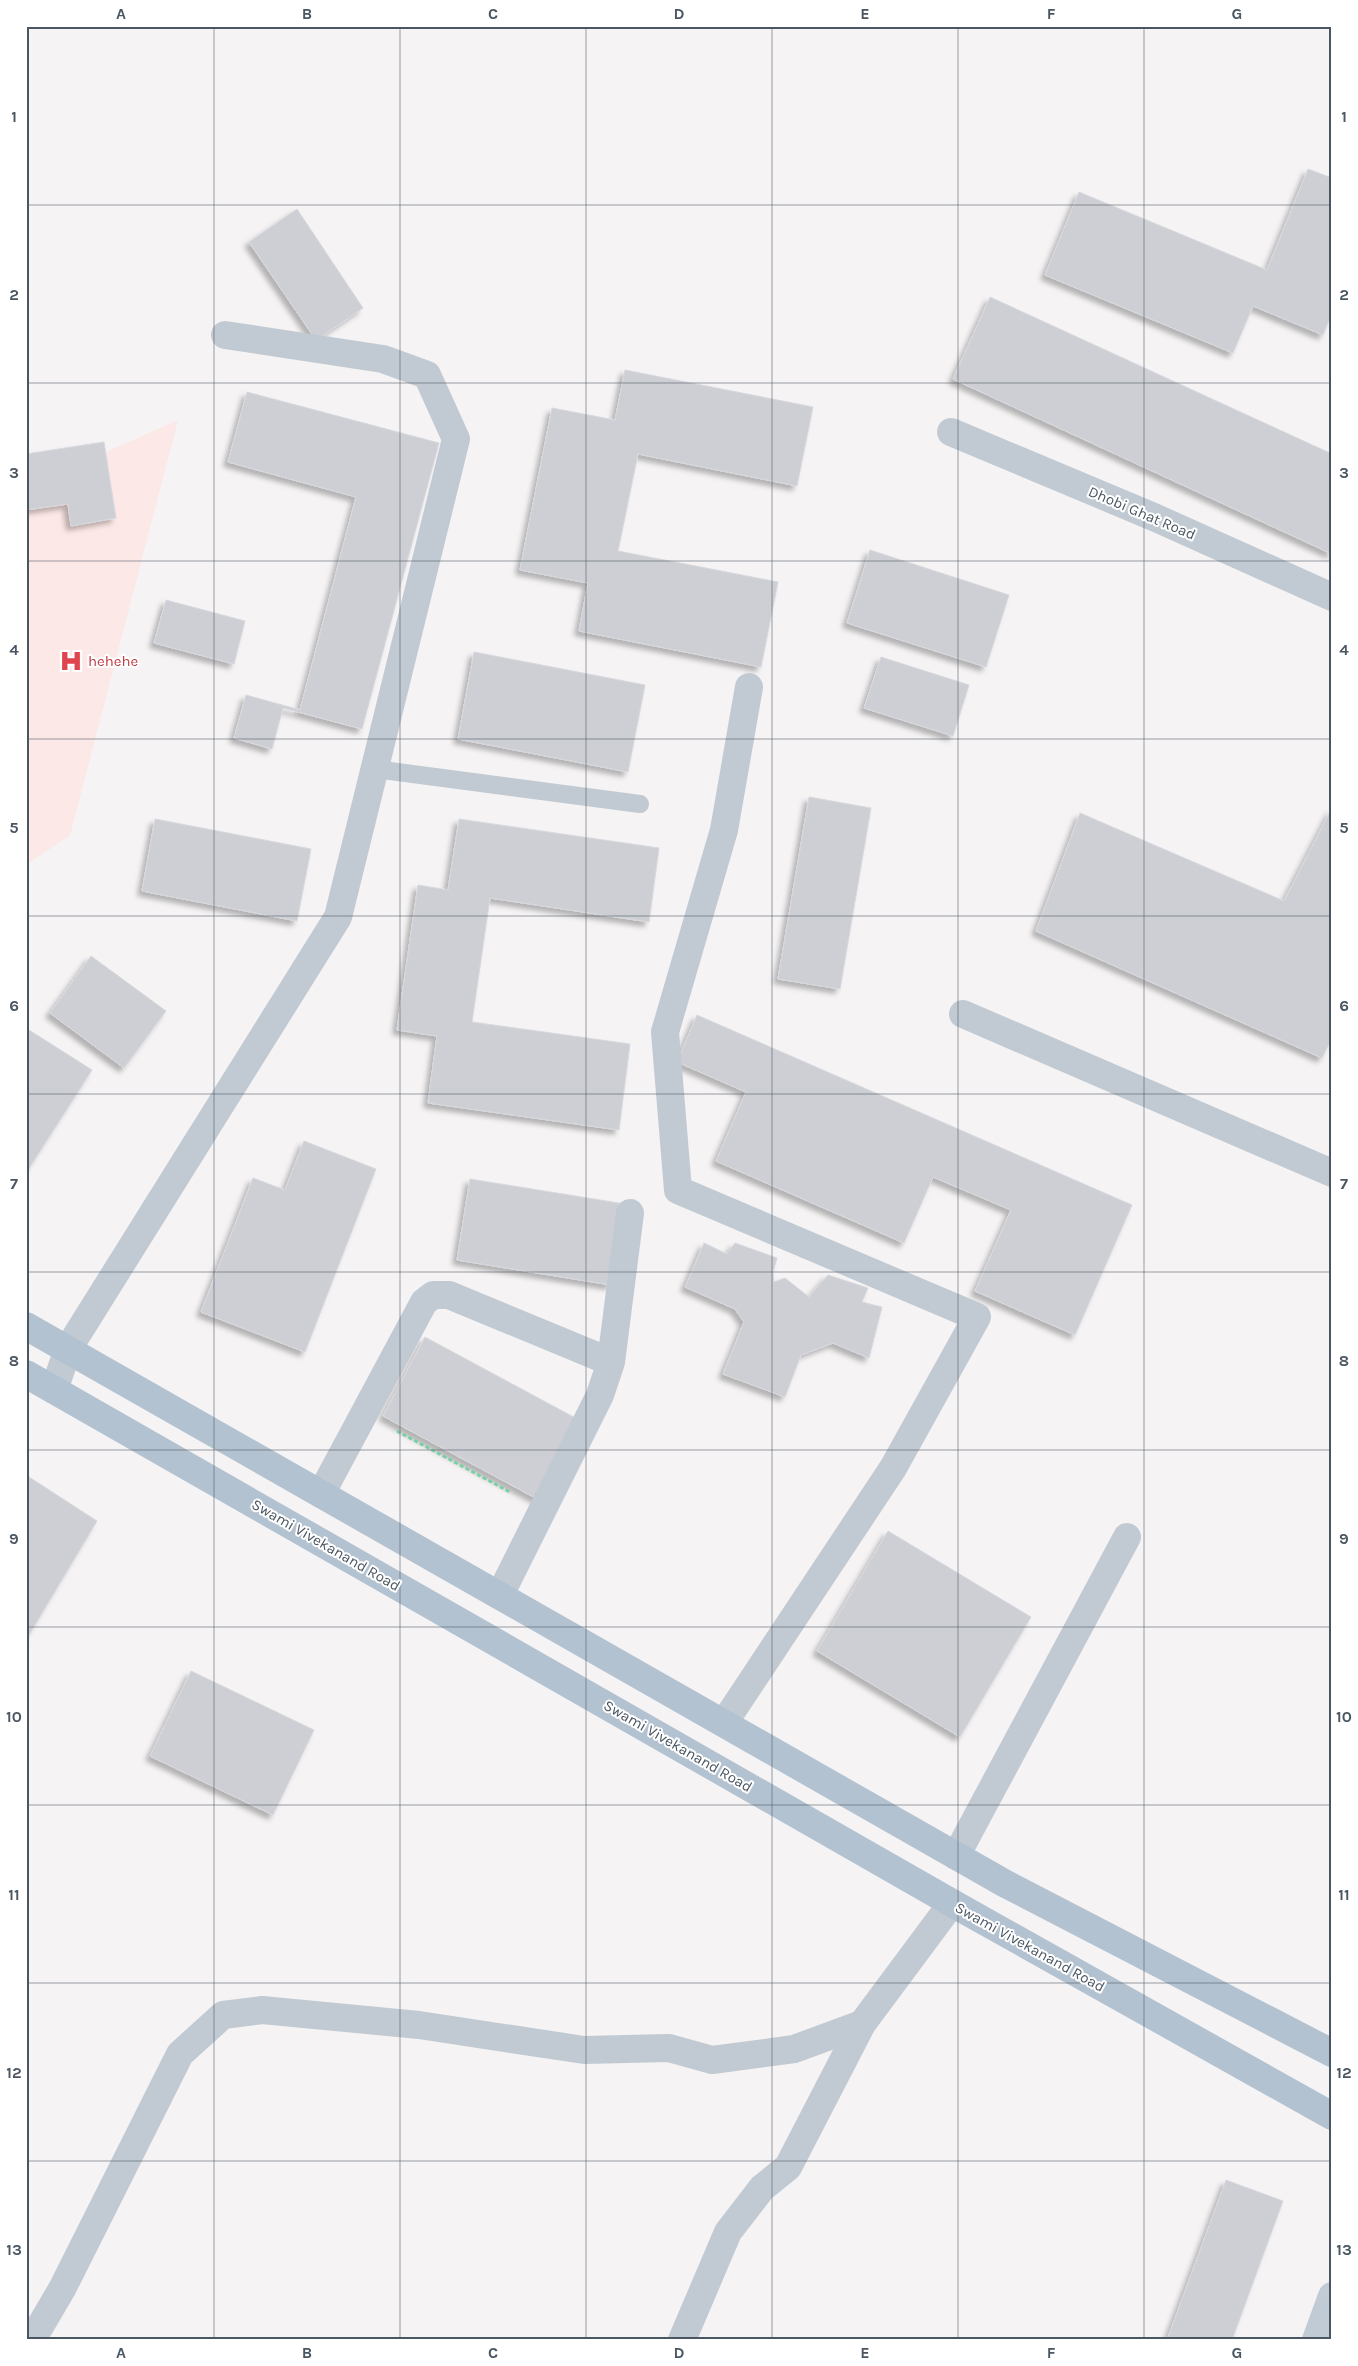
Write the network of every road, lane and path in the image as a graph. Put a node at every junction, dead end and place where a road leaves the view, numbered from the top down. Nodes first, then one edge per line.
1 (225, 335) dead end
2 (951, 432) dead end
3 (1332, 597) edge
4 (748, 687) dead end
5 (375, 769) junction
6 (640, 804) dead end
7 (963, 1014) dead end
8 (1332, 1173) edge
9 (630, 1213) dead end
10 (26, 1326) edge
11 (68, 1349) junction
12 (611, 1362) junction
13 (26, 1374) edge
14 (54, 1390) junction
15 (365, 1414) junction
16 (321, 1494) junction
17 (544, 1510) junction
18 (1127, 1537) dead end
19 (500, 1595) junction
20 (724, 1724) junction
21 (956, 1856) junction
22 (952, 1903) junction
23 (862, 2024) junction
24 (1332, 2053) edge
25 (1332, 2116) edge
26 (1332, 2296) edge
27 (32, 2340) edge
28 (682, 2340) edge
29 (1316, 2340) edge

1 - 5 street
2 - 3 street, Dhobi Ghat Road
4 - 20 street
5 - 6 lane
5 - 11 street
7 - 8 street
9 - 12 street
10 - 11 main road
11 - 14 street
11 - 16 main road
12 - 15 street
12 - 17 street
13 - 14 main road, Swami Vivekanand Road
14 - 22 main road, Swami Vivekanand Road
15 - 16 street
15 - 17 path
16 - 19 main road
17 - 19 street
18 - 21 street
19 - 20 main road
20 - 21 main road
21 - 24 main road
22 - 23 street
22 - 25 main road, Swami Vivekanand Road
23 - 27 street
23 - 28 street
26 - 29 street

